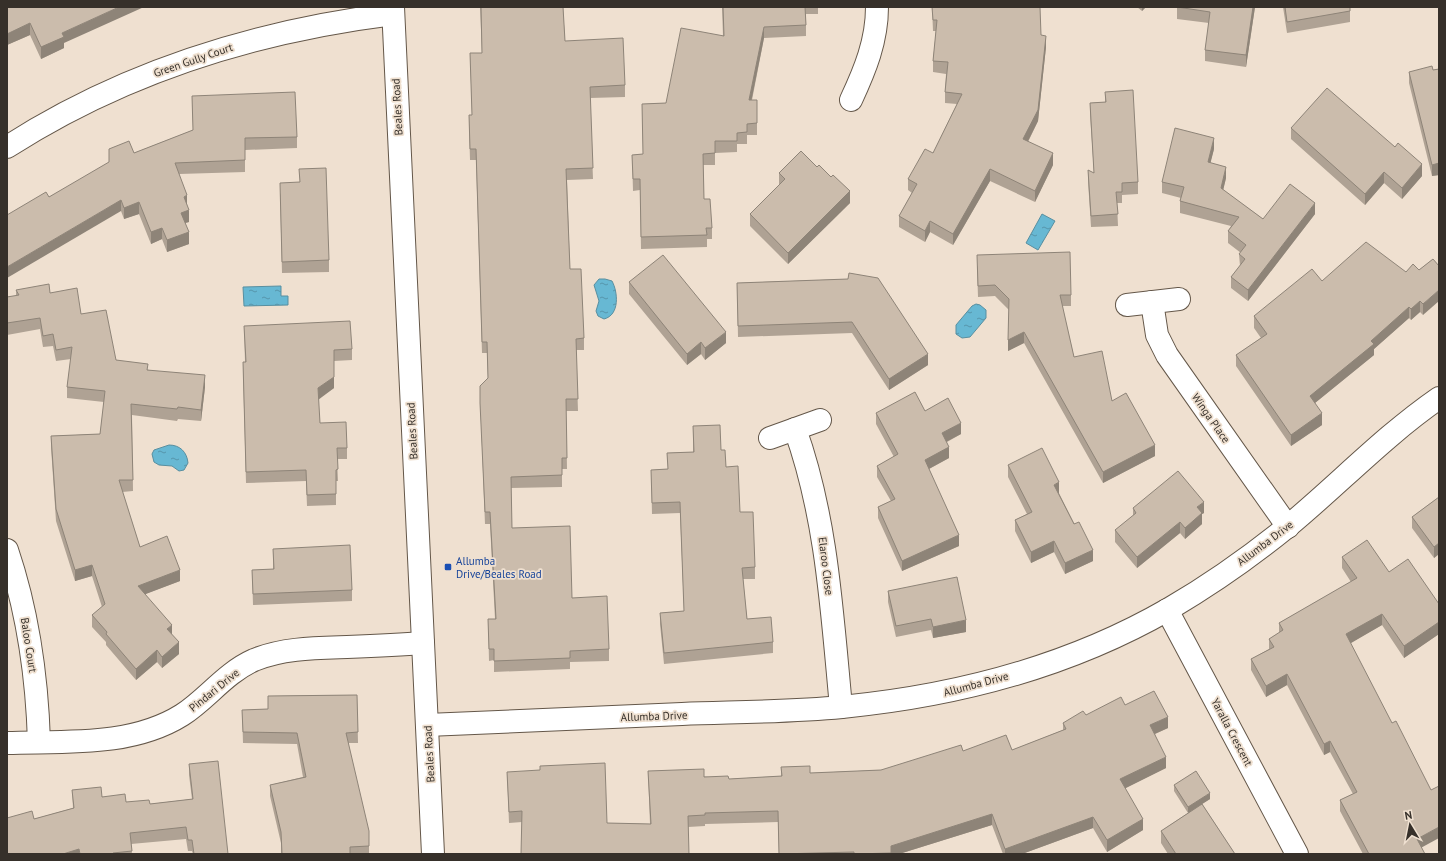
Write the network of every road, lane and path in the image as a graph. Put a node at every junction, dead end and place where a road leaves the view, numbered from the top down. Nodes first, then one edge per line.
1 (877, 7) edge
2 (393, 10) edge
3 (851, 100) dead end
4 (7, 147) edge
5 (1179, 299) dead end
6 (1152, 302) junction
7 (1127, 305) dead end
8 (1439, 398) edge
9 (820, 420) dead end
10 (795, 429) junction
11 (770, 438) dead end
12 (1288, 527) junction
13 (7, 550) edge
14 (1167, 610) junction
15 (423, 643) junction
16 (841, 707) junction
17 (427, 725) junction
18 (39, 742) junction
19 (7, 743) edge
20 (433, 854) edge
21 (1297, 854) edge

1 - 3 street
2 - 4 street, Green Gully Court
2 - 15 street, Beales Road
5 - 6 street
6 - 7 street
6 - 12 street, Winga Place
8 - 12 street, Allumba Drive
9 - 10 street
10 - 11 street
10 - 16 street, Elaroo Close
12 - 14 street, Allumba Drive
13 - 18 street, Baloo Court
14 - 16 street, Allumba Drive
14 - 21 street, Yaralla Crescent
15 - 17 street, Beales Road
15 - 18 street, Pindari Drive
16 - 17 street, Allumba Drive
17 - 20 street, Beales Road
18 - 19 street, Pindari Drive

